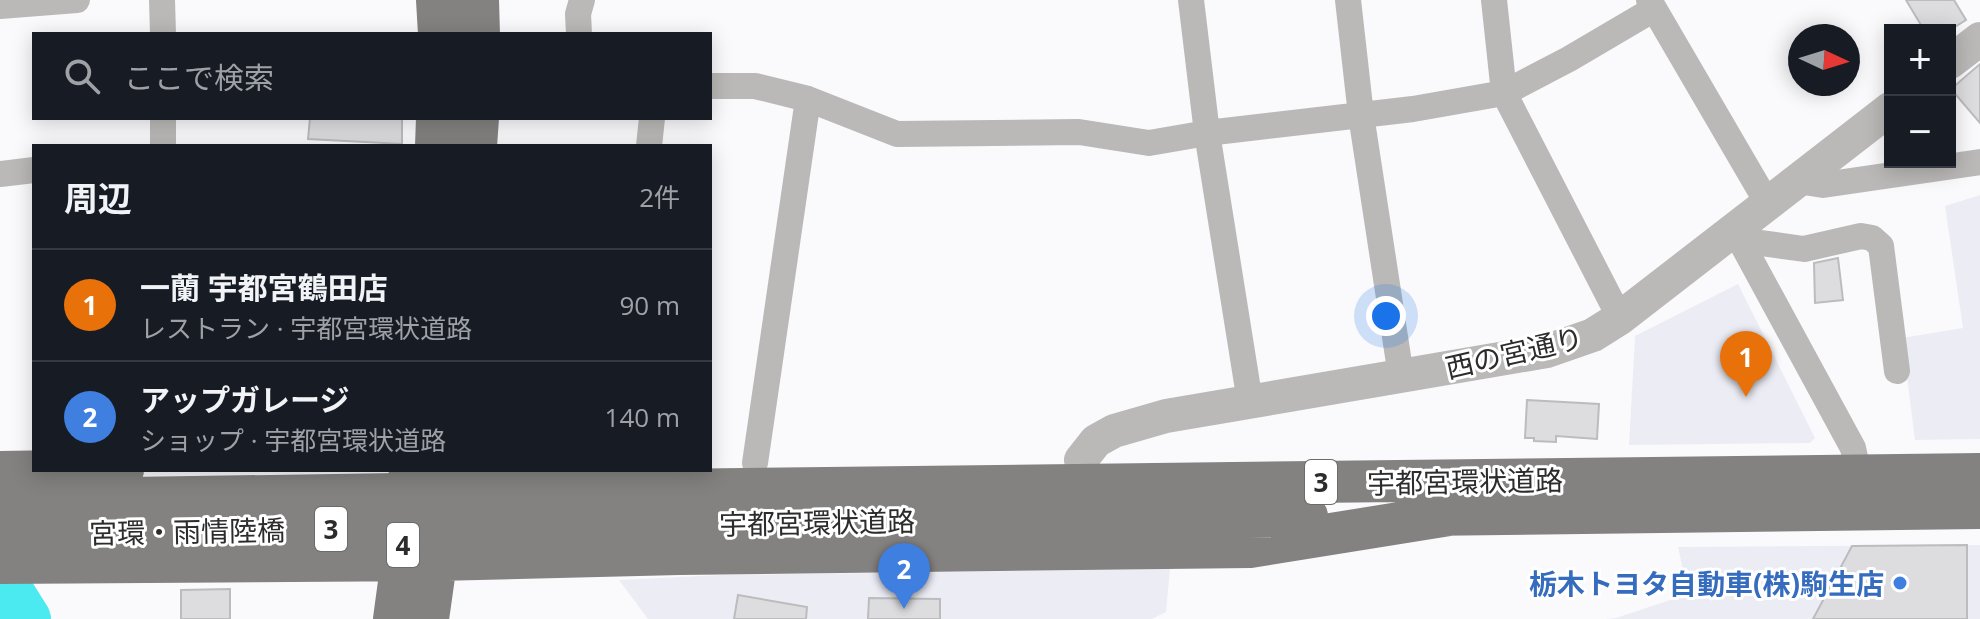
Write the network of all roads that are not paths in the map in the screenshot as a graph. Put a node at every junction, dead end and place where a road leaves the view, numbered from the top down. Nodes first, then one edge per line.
1 (77, 0) edge
2 (162, 0) edge
3 (437, 0) edge
4 (478, 0) edge
5 (582, 0) edge
6 (1191, 0) edge
7 (1348, 0) edge
8 (1494, 0) edge
9 (41, 1) edge
10 (1652, 4) edge
11 (0, 6) edge
12 (163, 32) edge
13 (439, 32) edge
14 (479, 32) edge
15 (579, 32) edge
16 (1980, 39) edge
17 (1956, 57) edge
18 (712, 86) edge
19 (1504, 93) junction
20 (808, 99) junction
21 (1884, 114) edge
22 (1361, 115) junction
23 (163, 120) edge
24 (437, 120) edge
25 (478, 120) edge
26 (652, 120) edge
27 (1207, 133) junction
28 (163, 144) edge
29 (436, 144) edge
30 (476, 144) edge
31 (649, 144) edge
32 (1980, 162) edge
33 (32, 170) edge
34 (0, 174) edge
35 (1798, 181) junction
36 (1768, 204) junction
37 (1737, 235) junction
38 (1620, 318) junction
39 (1897, 371) dead end
40 (1401, 376) junction
41 (1250, 402) junction
42 (1081, 460) junction
43 (712, 461) edge
44 (755, 463) junction
45 (32, 471) edge
46 (0, 472) edge
47 (410, 472) edge
48 (448, 472) edge
49 (1980, 474) edge
50 (1859, 493) junction
51 (1451, 498) junction
52 (0, 500) edge
53 (662, 507) junction
54 (1980, 508) edge
55 (8, 554) edge
56 (420, 560) junction
57 (394, 619) edge
58 (428, 619) edge

1 - 9 street
2 - 12 street
3 - 13 main road
4 - 14 main road
5 - 15 street
6 - 27 street
7 - 22 street
8 - 19 street
9 - 11 street
10 - 19 street
10 - 36 street
16 - 17 street
18 - 20 street
19 - 22 street
19 - 38 street
20 - 27 street
20 - 44 street
21 - 35 street, 西の宮通り
22 - 27 street
22 - 40 street
23 - 28 street
24 - 29 main road
25 - 30 main road
26 - 31 street
27 - 41 street
32 - 35 street
33 - 34 street
35 - 36 street, 西の宮通り
36 - 37 street, 西の宮通り
37 - 38 street, 西の宮通り
37 - 39 street
37 - 50 street
38 - 40 street, 西の宮通り
40 - 41 street, 西の宮通り
41 - 42 street, 西の宮通り
42 - 44 main road, 3
42 - 51 main road, 3
43 - 44 main road, 3
45 - 46 main road
47 - 56 main road, 4
48 - 56 main road, 4
49 - 50 main road, 宇都宮環状道路 / 3
50 - 51 main road, 宇都宮環状道路 / 3
50 - 54 main road, 宇都宮環状道路 / 3
51 - 53 main road, 宇都宮環状道路 / 3
51 - 56 main road, 3
52 - 53 main road, 宮環・雨情陸橋 / 3, bridge
53 - 55 main road, 宮環・雨情陸橋 / 3, bridge
55 - 56 main road, 3
56 - 57 main road, 4
56 - 58 main road, 4

